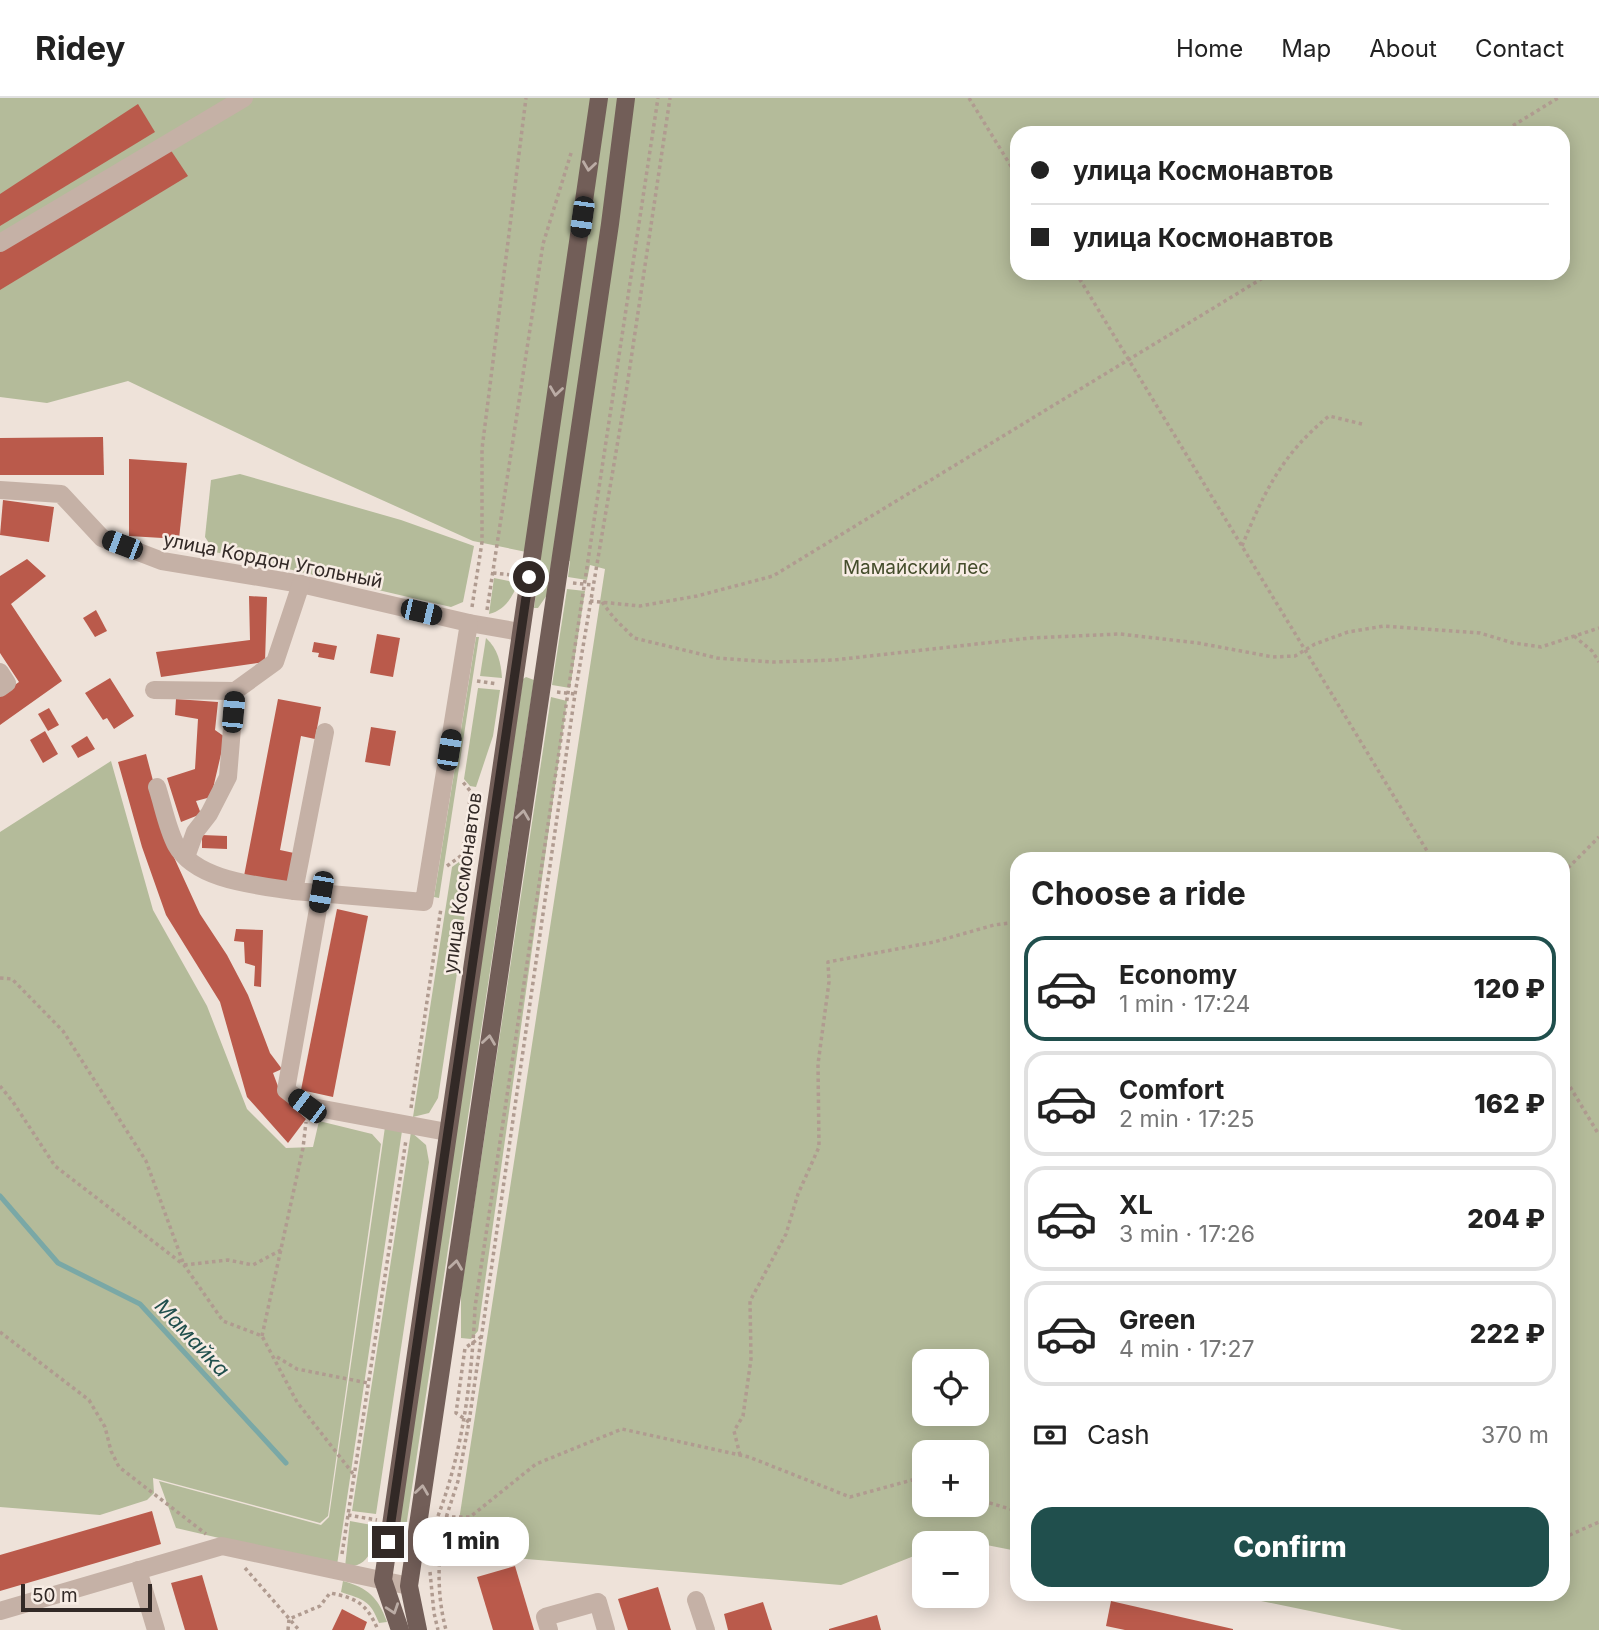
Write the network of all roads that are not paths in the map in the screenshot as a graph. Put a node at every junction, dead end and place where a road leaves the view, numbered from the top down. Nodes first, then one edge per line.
1 (244, 98) edge
2 (598, 98) edge
3 (626, 98) edge
4 (0, 243) edge
5 (0, 490) edge
6 (301, 584) junction
7 (469, 623) junction
8 (520, 632) junction
9 (0, 672) edge
10 (0, 688) edge
11 (154, 690) dead end
12 (235, 691) junction
13 (325, 732) dead end
14 (157, 787) dead end
15 (186, 857) junction
16 (294, 891) junction
17 (321, 892) junction
18 (447, 1132) junction
19 (138, 1570) junction
20 (383, 1580) junction
21 (409, 1586) junction
22 (696, 1600) dead end
23 (0, 1611) edge
24 (152, 1629) edge
25 (400, 1630) edge
26 (418, 1630) edge
27 (549, 1630) edge
28 (606, 1630) edge
29 (706, 1630) edge

1 - 4 street
2 -> 8 main road, улица Космонавтов
21 -> 3 main road
5 - 6 street, улица Кордон Угольный
6 - 7 street, улица Кордон Угольный
6 - 12 street
7 - 8 street, улица Кордон Угольный
7 - 17 street
8 - 18 main road, улица Космонавтов
9 - 10 street
11 - 12 street
12 - 15 street
13 - 16 street
14 - 15 street
15 - 16 street
16 - 17 street
17 - 18 street
18 - 20 main road, улица Космонавтов
19 - 20 street
19 - 23 street
19 - 24 street
20 - 21 street
20 -> 25 main road, улица Космонавтов
21 - 26 main road
22 - 29 street
27 - 28 street

